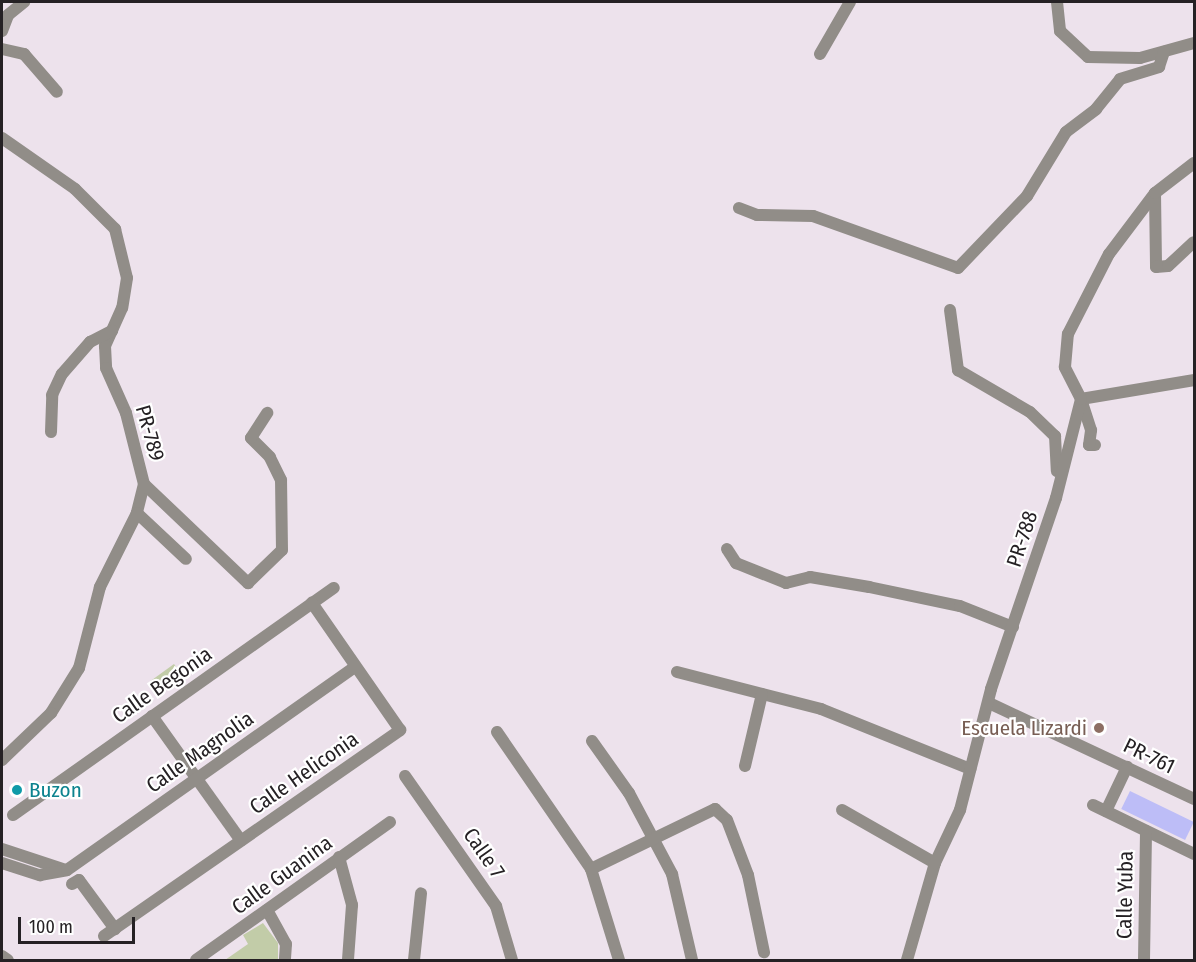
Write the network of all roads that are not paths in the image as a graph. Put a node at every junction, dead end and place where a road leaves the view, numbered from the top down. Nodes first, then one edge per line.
1 (24, 2) edge
2 (850, 2) edge
3 (1057, 2) edge
4 (2, 31) edge
5 (1194, 43) edge
6 (2, 49) edge
7 (1164, 52) junction
8 (820, 54) dead end
9 (57, 92) dead end
10 (2, 138) edge
11 (1194, 163) edge
12 (1155, 193) junction
13 (739, 208) dead end
14 (1194, 242) edge
15 (950, 310) dead end
16 (112, 331) junction
17 (1194, 380) edge
18 (1082, 399) junction
19 (267, 413) dead end
20 (51, 432) dead end
21 (1095, 445) dead end
22 (144, 484) junction
23 (1056, 498) junction
24 (137, 513) junction
25 (727, 549) dead end
26 (186, 559) dead end
27 (334, 588) dead end
28 (312, 603) junction
29 (1013, 627) junction
30 (355, 667) junction
31 (677, 672) dead end
32 (762, 694) junction
33 (989, 703) junction
34 (152, 716) junction
35 (497, 732) dead end
36 (592, 741) dead end
37 (2, 760) edge
38 (745, 766) dead end
39 (1127, 767) junction
40 (970, 769) junction
41 (405, 776) dead end
42 (196, 778) junction
43 (1194, 799) edge
44 (1093, 806) dead end
45 (842, 810) dead end
46 (1106, 811) junction
47 (13, 815) dead end
48 (390, 822) dead end
49 (1146, 831) junction
50 (655, 838) junction
51 (241, 841) junction
52 (2, 849) edge
53 (1194, 854) edge
54 (339, 857) junction
55 (2, 863) edge
56 (935, 863) junction
57 (591, 869) junction
58 (67, 870) junction
59 (72, 884) dead end
60 (421, 893) dead end
61 (267, 910) junction
62 (115, 929) junction
63 (104, 936) dead end
64 (764, 952) dead end
65 (2, 956) edge
66 (8, 960) edge
67 (196, 960) edge
68 (285, 960) edge
69 (348, 960) edge
70 (414, 960) edge
71 (512, 960) edge
72 (619, 960) edge
73 (692, 960) edge
74 (907, 960) edge
75 (1144, 960) edge

1 - 4 street
2 - 8 street
3 - 7 street
5 - 7 street
6 - 9 street
7 - 13 street
10 - 16 street, PR-789 / PR-789
11 - 12 street
12 - 14 street
12 - 18 street
15 - 23 street
16 - 20 street
16 - 22 street, PR-789 / PR-789
17 - 18 street
18 - 21 street
18 - 23 street, PR-788 / PR-788
19 - 22 street
22 - 24 street, PR-789 / PR-789
23 - 29 street, PR-788 / PR-788
24 - 26 street
24 - 37 street, PR-789 / PR-789
25 - 29 street
27 - 28 street, Calle Begonia
28 - 30 street, Calle Heliconia
28 - 34 street, Calle Begonia
29 - 33 street, PR-788 / PR-788
30 - 42 street, Calle Magnolia
30 - 51 street, Calle Heliconia
31 - 32 street
32 - 38 street
32 - 40 street
33 - 39 street, PR-761 / PR-761
33 - 40 street, PR-788 / PR-788
34 - 42 street
34 - 47 street, Calle Begonia
35 - 57 street
36 - 50 street
39 - 43 street, PR-761 / PR-761
39 - 46 street
40 - 56 street, PR-788 / PR-788
41 - 71 street, Calle 7
42 - 51 street
42 - 58 street, Calle Magnolia
44 - 46 street
45 - 56 street
46 - 49 street
48 - 54 street, Calle Guanina
49 - 53 street
49 - 75 street, Calle Yuba
50 - 57 street
50 - 64 street
50 - 73 street
51 - 62 street, Calle Heliconia
52 - 58 street
54 - 61 street, Calle Guanina
54 - 69 street
55 - 58 street, Calle Magnolia
56 - 74 street, PR-788 / PR-788
57 - 72 street
59 - 62 street
60 - 70 street
61 - 67 street, Calle Guanina
61 - 68 street
62 - 63 street, Calle Heliconia
65 - 66 street

